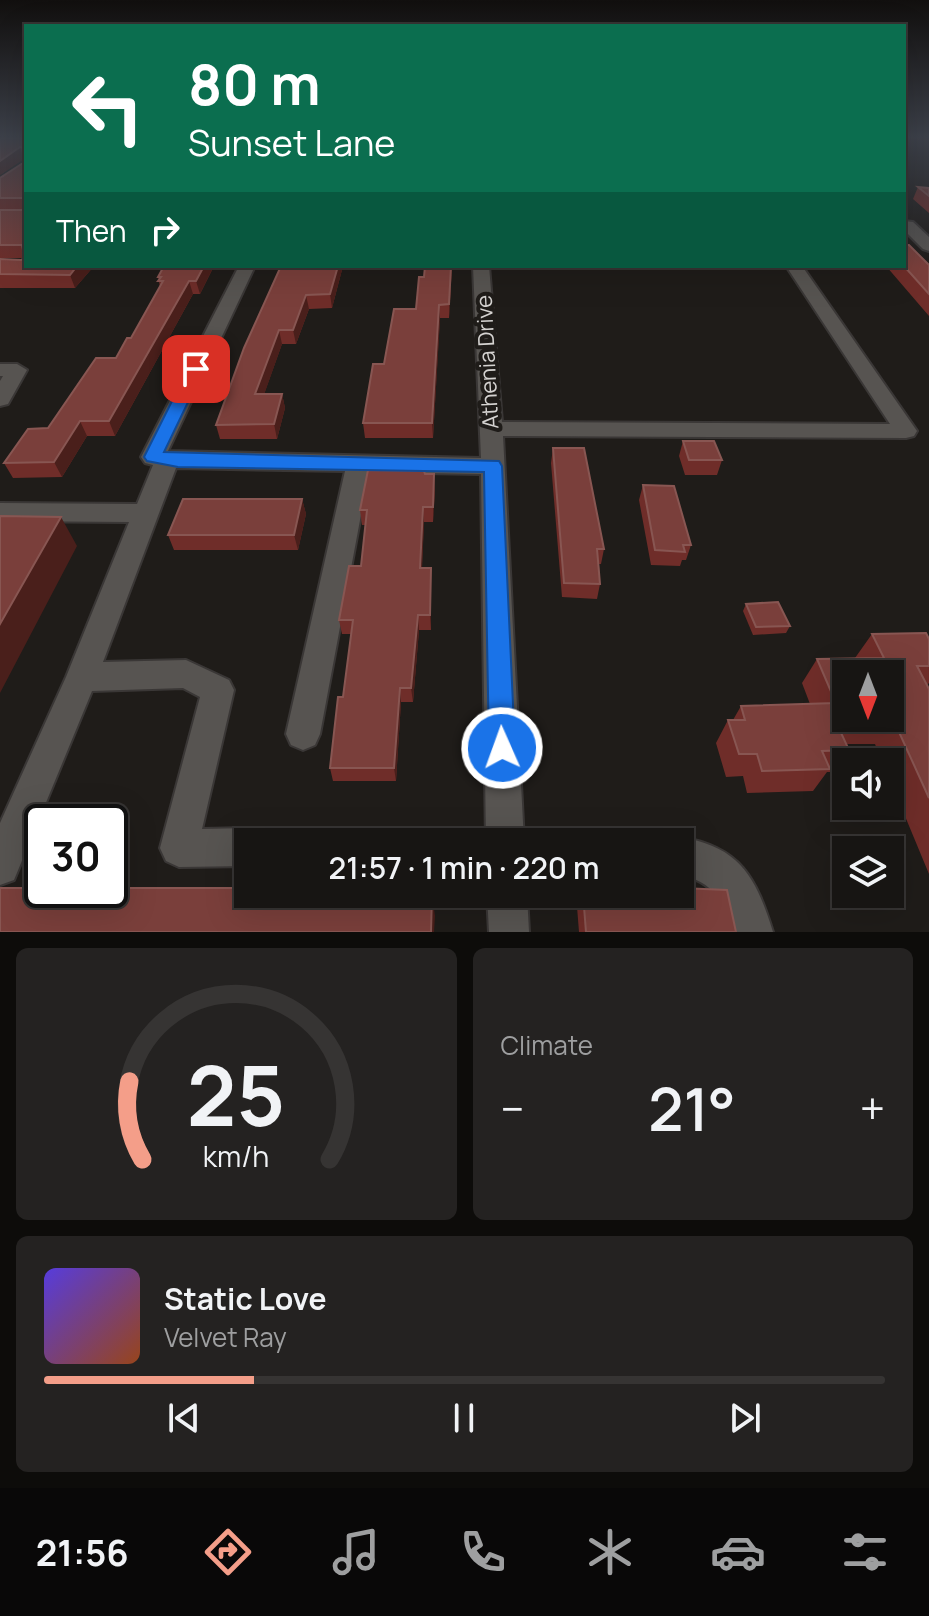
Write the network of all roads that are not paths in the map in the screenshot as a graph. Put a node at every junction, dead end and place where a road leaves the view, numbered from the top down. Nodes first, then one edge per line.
1 (906, 225) edge
2 (929, 225) edge
3 (929, 246) edge
4 (246, 268) edge
5 (481, 268) edge
6 (795, 268) edge
7 (0, 370) edge
8 (0, 399) edge
9 (490, 429) junction
10 (167, 459) junction
11 (359, 463) junction
12 (493, 466) junction
13 (0, 512) edge
14 (146, 513) junction
15 (82, 677) junction
16 (303, 734) dead end
17 (505, 828) edge
18 (234, 847) edge
19 (694, 859) edge
20 (0, 866) edge
21 (508, 908) edge
22 (509, 932) edge
23 (753, 932) edge

1 - 2 street
1 - 3 street
4 - 10 street
5 - 9 street, Athenia Drive
6 - 9 street
7 - 8 street
9 - 12 street, Athenia Drive
10 - 11 street
10 - 14 street
11 - 12 street
11 - 16 street
12 - 17 street, Athenia Drive
13 - 14 street
14 - 15 street
15 - 18 street
15 - 20 street
19 - 23 street
21 - 22 street

